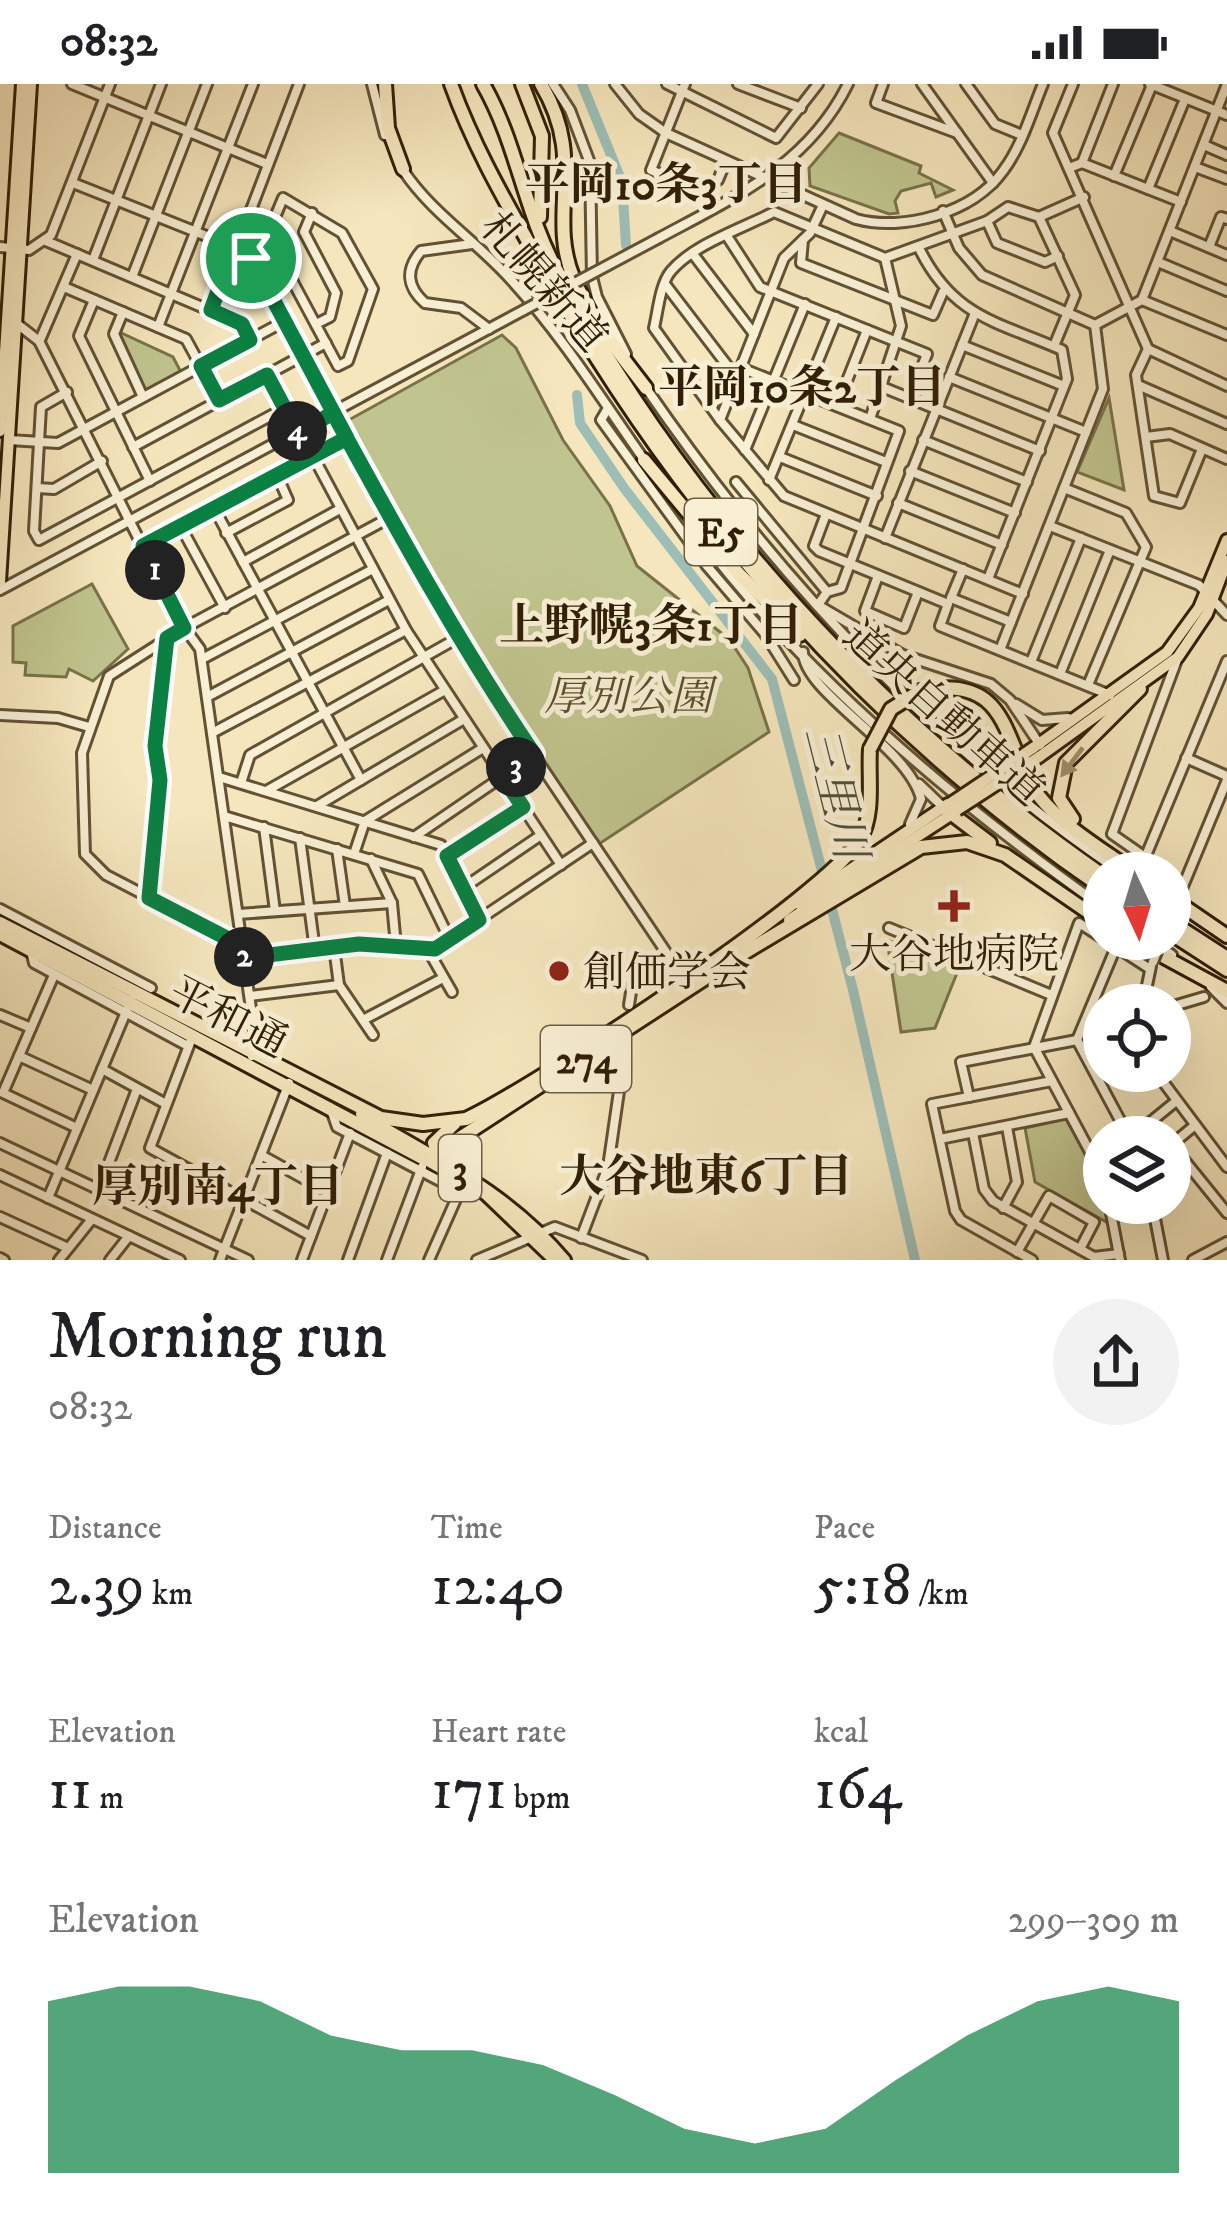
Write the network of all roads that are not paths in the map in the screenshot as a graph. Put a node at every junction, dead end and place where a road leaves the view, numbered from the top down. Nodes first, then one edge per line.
1 (26, 84) edge
2 (71, 84) edge
3 (110, 84) edge
4 (161, 84) edge
5 (207, 84) edge
6 (253, 84) edge
7 (299, 84) edge
8 (373, 84) edge
9 (386, 84) edge
10 (451, 84) edge
11 (483, 84) edge
12 (522, 84) edge
13 (541, 84) edge
14 (553, 84) edge
15 (615, 84) edge
16 (667, 84) edge
17 (685, 84) edge
18 (738, 84) edge
19 (818, 84) edge
20 (848, 84) edge
21 (883, 84) edge
22 (922, 84) edge
23 (966, 84) edge
24 (1043, 84) edge
25 (1073, 84) edge
26 (1113, 84) edge
27 (1151, 84) edge
28 (1227, 84) edge
29 (681, 95) junction
30 (1185, 98) junction
31 (104, 100) junction
32 (801, 108) junction
33 (1222, 112) edge
34 (148, 118) junction
35 (186, 133) junction
36 (666, 133) junction
37 (957, 133) junction
38 (1022, 135) junction
39 (1204, 145) junction
40 (227, 149) junction
41 (1227, 155) edge
42 (726, 160) junction
43 (1082, 163) junction
44 (268, 164) junction
45 (1195, 167) junction
46 (1070, 168) junction
47 (403, 170) junction
48 (1114, 176) junction
49 (1227, 179) edge
50 (767, 180) junction
51 (73, 183) junction
52 (993, 183) junction
53 (1148, 189) junction
54 (1084, 197) junction
55 (116, 200) junction
56 (1181, 202) junction
57 (823, 205) junction
58 (943, 211) junction
59 (312, 213) junction
60 (156, 216) junction
61 (1039, 218) junction
62 (1227, 219) edge
63 (987, 221) junction
64 (812, 229) junction
65 (1170, 231) junction
66 (195, 232) junction
67 (953, 234) junction
68 (727, 236) junction
69 (803, 240) junction
70 (46, 241) junction
71 (473, 244) junction
72 (247, 246) junction
73 (234, 247) junction
74 (1209, 247) junction
75 (920, 248) junction
76 (10, 249) edge
77 (77, 254) junction
78 (694, 254) junction
79 (1227, 255) edge
80 (1058, 256) junction
81 (885, 258) junction
82 (93, 260) junction
83 (1158, 262) junction
84 (555, 267) junction
85 (132, 277) junction
86 (291, 278) junction
87 (665, 284) junction
88 (64, 287) junction
89 (269, 290) junction
90 (772, 291) junction
91 (1227, 291) edge
92 (944, 292) junction
93 (171, 293) junction
94 (94, 300) junction
95 (895, 300) junction
96 (1142, 301) junction
97 (805, 304) junction
98 (211, 310) junction
99 (1133, 310) junction
100 (123, 312) junction
101 (974, 313) junction
102 (1066, 313) junction
103 (836, 317) junction
104 (285, 321) junction
105 (16, 322) junction
106 (316, 324) junction
107 (1095, 325) junction
108 (158, 327) junction
109 (489, 329) junction
110 (867, 330) junction
111 (754, 334) junction
112 (1227, 335) edge
113 (250, 340) junction
114 (39, 341) junction
115 (326, 343) junction
116 (898, 343) junction
117 (962, 345) junction
118 (1054, 346) junction
119 (1148, 349) junction
120 (304, 355) junction
121 (201, 366) junction
122 (738, 372) junction
123 (267, 375) junction
124 (949, 377) junction
125 (775, 381) junction
126 (1138, 385) junction
127 (1064, 386) junction
128 (1227, 386) edge
129 (882, 387) junction
130 (646, 388) junction
131 (67, 392) junction
132 (806, 393) junction
133 (142, 397) junction
134 (1, 398) edge
135 (910, 398) junction
136 (219, 400) junction
137 (837, 406) junction
138 (285, 408) junction
139 (608, 408) junction
140 (937, 409) junction
141 (116, 411) junction
142 (333, 413) junction
143 (1052, 418) junction
144 (869, 419) junction
145 (720, 420) junction
146 (1227, 424) edge
147 (793, 425) junction
148 (85, 427) junction
149 (1086, 432) junction
150 (298, 433) junction
151 (4, 435) edge
152 (1146, 437) junction
153 (347, 438) junction
154 (923, 440) junction
155 (39, 442) junction
156 (133, 447) junction
157 (1202, 449) junction
158 (745, 451) junction
159 (1040, 451) junction
160 (314, 456) junction
161 (780, 458) junction
162 (1227, 459) edge
163 (644, 460) junction
164 (102, 461) junction
165 (886, 462) junction
166 (910, 471) junction
167 (277, 475) junction
168 (769, 480) junction
169 (150, 481) junction
170 (736, 482) dead end
171 (1027, 482) junction
172 (37, 488) junction
173 (1064, 488) junction
174 (877, 496) junction
175 (118, 497) junction
176 (898, 503) junction
177 (214, 508) junction
178 (340, 509) junction
179 (1015, 513) junction
180 (826, 514) junction
181 (389, 518) junction
182 (131, 522) junction
183 (1049, 526) junction
184 (181, 527) junction
185 (864, 529) junction
186 (226, 532) junction
187 (356, 537) junction
188 (886, 538) junction
189 (1081, 538) junction
190 (1227, 540) edge
191 (1002, 545) junction
192 (143, 546) junction
193 (1110, 550) junction
194 (1227, 561) edge
195 (243, 562) junction
196 (1140, 562) junction
197 (850, 564) junction
198 (374, 569) junction
199 (963, 569) junction
200 (878, 576) junction
201 (988, 579) junction
202 (0, 586) edge
203 (258, 590) junction
204 (827, 592) junction
205 (918, 592) junction
206 (1023, 593) junction
207 (1210, 593) junction
208 (389, 600) junction
209 (950, 601) junction
210 (814, 602) junction
211 (224, 608) junction
212 (1227, 615) edge
213 (275, 621) junction
214 (1011, 622) junction
215 (184, 628) junction
216 (406, 631) junction
217 (167, 638) junction
218 (456, 639) junction
219 (1000, 650) junction
220 (292, 652) junction
221 (803, 652) junction
222 (1178, 657) junction
223 (202, 659) junction
224 (424, 661) junction
225 (1227, 661) edge
226 (1031, 662) junction
227 (1060, 674) junction
228 (794, 680) dead end
229 (856, 682) junction
230 (308, 683) junction
231 (1088, 685) junction
232 (1140, 689) junction
233 (445, 690) junction
234 (1111, 696) junction
235 (207, 697) junction
236 (1010, 700) junction
237 (1093, 708) junction
238 (0, 715) edge
239 (326, 715) junction
240 (464, 719) junction
241 (89, 728) junction
242 (212, 733) junction
243 (343, 748) junction
244 (483, 748) junction
245 (1039, 750) junction
246 (534, 754) junction
247 (1186, 758) junction
248 (502, 776) junction
249 (219, 777) junction
250 (1227, 778) edge
251 (361, 780) junction
252 (915, 780) junction
253 (241, 783) junction
254 (267, 791) junction
255 (316, 806) junction
256 (523, 807) junction
257 (951, 809) junction
258 (224, 816) junction
259 (365, 821) junction
260 (264, 826) junction
261 (541, 835) junction
262 (414, 837) junction
263 (300, 838) junction
264 (592, 843) junction
265 (1097, 844) junction
266 (886, 846) junction
267 (338, 849) junction
268 (1095, 852) edge
269 (1107, 852) edge
270 (1137, 852) edge
271 (1147, 852) edge
272 (354, 854) junction
273 (1005, 855) junction
274 (447, 856) junction
275 (371, 860) junction
276 (1083, 860) edge
277 (1191, 860) edge
278 (562, 865) junction
279 (1083, 873) edge
280 (845, 882) junction
281 (463, 888) junction
282 (1083, 892) edge
283 (149, 898) junction
284 (392, 903) junction
285 (345, 906) junction
286 (1191, 908) edge
287 (0, 909) edge
288 (310, 909) junction
289 (798, 909) junction
290 (1083, 909) edge
291 (275, 911) junction
292 (238, 914) junction
293 (479, 920) junction
294 (0, 922) edge
295 (1083, 926) edge
296 (889, 928) dead end
297 (0, 934) edge
298 (1191, 934) edge
299 (1227, 936) edge
300 (450, 940) junction
301 (242, 946) junction
302 (395, 946) junction
303 (334, 947) junction
304 (1191, 947) edge
305 (427, 949) junction
306 (741, 949) junction
307 (315, 950) junction
308 (31, 951) junction
309 (244, 958) junction
310 (1227, 958) edge
311 (1111, 960) edge
312 (1141, 960) edge
313 (1153, 960) edge
314 (1172, 960) edge
315 (1179, 960) edge
316 (671, 961) junction
317 (1151, 965) junction
318 (1227, 970) edge
319 (54, 975) junction
320 (1201, 975) junction
321 (443, 977) junction
322 (684, 980) junction
323 (1147, 984) edge
324 (339, 985) junction
325 (151, 988) dead end
326 (1227, 991) edge
327 (452, 992) dead end
328 (1049, 994) junction
329 (250, 996) junction
330 (1204, 997) dead end
331 (1191, 1001) edge
332 (130, 1003) junction
333 (1227, 1003) edge
334 (629, 1005) dead end
335 (0, 1015) edge
336 (363, 1020) junction
337 (31, 1028) junction
338 (373, 1035) dead end
339 (191, 1040) junction
340 (1077, 1040) junction
341 (1034, 1047) junction
342 (625, 1050) dead end
343 (19, 1056) junction
344 (251, 1058) junction
345 (102, 1069) junction
346 (291, 1079) junction
347 (1052, 1081) junction
348 (137, 1089) junction
349 (93, 1090) junction
350 (1168, 1092) edge
351 (969, 1097) junction
352 (334, 1101) junction
353 (1174, 1102) junction
354 (166, 1104) junction
355 (1069, 1113) junction
356 (1119, 1116) edge
357 (1156, 1116) edge
358 (466, 1119) junction
359 (1007, 1126) junction
360 (1194, 1126) junction
361 (352, 1127) junction
362 (77, 1128) junction
363 (1191, 1128) edge
364 (974, 1133) junction
365 (940, 1138) junction
366 (1083, 1139) edge
367 (0, 1143) edge
368 (387, 1153) junction
369 (261, 1155) junction
370 (434, 1161) junction
371 (1227, 1166) edge
372 (1191, 1169) edge
373 (60, 1171) junction
374 (0, 1175) edge
375 (462, 1186) junction
376 (99, 1189) junction
377 (326, 1191) junction
378 (48, 1198) junction
379 (243, 1200) junction
380 (1004, 1208) junction
381 (1227, 1213) edge
382 (0, 1217) edge
383 (92, 1219) junction
384 (1113, 1224) edge
385 (1156, 1224) edge
386 (1033, 1226) junction
387 (535, 1232) junction
388 (129, 1236) junction
389 (311, 1236) junction
390 (581, 1238) junction
391 (1227, 1242) edge
392 (68, 1248) junction
393 (225, 1248) junction
394 (1080, 1249) junction
395 (1017, 1252) junction
396 (1119, 1257) edge
397 (59, 1260) edge
398 (110, 1260) edge
399 (180, 1260) edge
400 (220, 1260) edge
401 (248, 1260) edge
402 (302, 1260) edge
403 (348, 1260) edge
404 (387, 1260) edge
405 (429, 1260) edge
406 (477, 1260) edge
407 (554, 1260) edge
408 (565, 1260) edge
409 (642, 1260) edge
410 (1032, 1260) edge
411 (1163, 1260) edge
412 (1193, 1260) edge

1 - 76 main road
2 - 31 street
3 - 31 street
4 - 34 street
5 - 35 street
6 - 40 street
7 - 44 street
8 - 47 street, 札幌新道
9 - 47 highway
10 - 229 highway, 道央自動車道 / E5
11 - 84 highway, 道央自動車道 / E5
12 - 84 highway
13 - 130 highway
14 - 130 street, 札幌新道
15 - 36 street
16 - 29 street
17 - 29 street
18 - 32 street
19 - 32 street
20 - 50 street
21 - 37 street
22 - 37 street
23 - 38 street
24 - 38 street
25 - 46 street
26 - 43 street
27 - 30 street
27 - 48 street
28 - 33 street
29 - 32 street
29 - 36 street
30 - 33 street
30 - 53 street
31 - 34 street
31 - 51 street
33 - 39 street
34 - 35 street
34 - 55 street
35 - 40 street
35 - 60 street
36 - 42 street
36 - 42 street
37 - 52 street
38 - 52 street
39 - 41 street
39 - 45 street
40 - 44 street
40 - 66 street
42 - 50 street
43 - 46 street
43 - 48 street
44 - 72 street
45 - 49 street
45 - 56 street
46 - 54 street
47 - 71 street, 札幌新道
48 - 53 street
50 - 57 street
50 - 109 street, bridge
51 - 55 street
51 - 70 street
52 - 58 street
53 - 56 street
54 - 61 street
54 - 99 street
55 - 60 street
55 - 82 street
56 - 65 street
57 - 58 street
57 - 64 street
58 - 67 street
59 - 86 street
59 - 106 street
59 - 115 street
60 - 66 street
60 - 85 street
61 - 63 street
61 - 80 street
62 - 74 street
63 - 67 street
63 - 80 street
64 - 68 street
64 - 69 street
64 - 81 street
65 - 74 street
65 - 83 street
66 - 73 street
66 - 93 street
67 - 75 street
67 - 102 street
68 - 78 street
68 - 90 street
69 - 90 street
69 - 95 street
70 - 76 street
70 - 77 street
71 - 109 street
71 - 139 street, 札幌新道
72 - 73 street
72 - 89 street
73 - 98 street
74 - 79 street
75 - 81 street
75 - 92 street
76 - 105 main road
76 - 134 main road
77 - 82 street
77 - 88 street
78 - 87 street
78 - 111 street
80 - 102 street
81 - 95 street
82 - 85 street
83 - 91 street
83 - 96 street
84 - 276 highway, 道央自動車道 / E5
85 - 93 street
86 - 89 street
86 - 106 street
87 - 122 street
87 - 145 street
88 - 94 street
88 - 114 street
89 - 104 street
90 - 97 street
90 - 111 street
92 - 95 street
92 - 101 street
93 - 98 street
93 - 108 street
94 - 100 street
94 - 141 street
95 - 116 street
96 - 99 street
96 - 112 street
97 - 103 street
97 - 125 street
98 - 113 street
99 - 107 street
99 - 119 street
100 - 108 street
100 - 133 street
101 - 117 street
101 - 118 street
102 - 107 street
102 - 118 street
103 - 110 street
103 - 132 street
104 - 113 street
104 - 120 street
105 - 114 street
105 - 151 main road
106 - 115 street
107 - 149 street
108 - 121 street
109 - 142 street
110 - 116 street
110 - 137 street
111 - 122 street
113 - 121 street
114 - 131 street
115 - 120 street
116 - 129 street
116 - 135 street
117 - 124 street
117 - 127 street
118 - 127 street
119 - 126 street
119 - 128 street
120 - 123 street
120 - 142 street
121 - 133 street
121 - 136 street
122 - 125 street
122 - 145 street
123 - 136 street
123 - 138 street
124 - 140 street
124 - 143 street
125 - 132 street
125 - 158 street
126 - 146 street
126 - 152 street
127 - 143 street
129 - 135 street
129 - 144 street
130 - 210 street, 札幌新道
131 - 148 street
131 - 155 street
132 - 137 street
132 - 147 street
133 - 141 street
134 - 151 main road
135 - 140 street
136 - 156 street
137 - 144 street
138 - 150 street
138 - 169 street
139 - 163 street, 札幌新道
139 - 228 street
140 - 154 street
140 - 159 street
141 - 148 street
141 - 156 street
142 - 150 street
142 - 153 street
143 - 149 street
143 - 159 street
144 - 165 street
145 - 158 street
147 - 161 street
147 - 165 street
148 - 155 street
148 - 164 street
149 - 173 street
150 - 182 street
151 - 155 street
151 - 202 main road
152 - 157 street
152 - 157 street
153 - 160 street
153 - 181 street
154 - 166 street
154 - 171 street
155 - 172 street
156 - 169 street
157 - 162 street
158 - 168 street
159 - 171 street
160 - 167 street
160 - 178 street
161 - 168 street
161 - 174 street
163 - 221 street, 札幌新道
163 - 229 highway
164 - 172 street
164 - 175 street
165 - 174 street
166 - 176 street
166 - 179 street
167 - 177 street
167 - 186 street
168 - 180 street
169 - 175 street
170 - 204 street
171 - 179 street
172 - 175 street
173 - 183 street
173 - 196 street
174 - 185 street
175 - 182 street
176 - 188 street
176 - 191 street
177 - 184 street
177 - 186 street
178 - 187 street
178 - 195 street
179 - 191 street
180 - 185 street
180 - 197 street
181 - 187 street
181 - 218 street
182 - 192 street
182 - 202 street
183 - 189 street
183 - 206 street
184 - 192 street
184 - 211 street
185 - 188 street
185 - 197 street
186 - 195 street
187 - 198 street
187 - 203 street
188 - 199 street
189 - 193 street
189 - 226 street
190 - 207 main road
191 - 201 street
192 - 215 street
193 - 196 street
193 - 227 street
194 - 207 main road
195 - 203 street
196 - 207 street
196 - 231 street
197 - 200 street
197 - 204 street
198 - 208 street
198 - 213 street
199 - 201 street
199 - 209 street
200 - 205 street
200 - 205 street
201 - 206 street
203 - 211 street
203 - 213 street
204 - 210 street
205 - 209 street
206 - 214 street
207 - 212 street
207 - 222 main road
207 - 234 main road
208 - 216 street
208 - 220 street
209 - 214 street
209 - 219 street
210 - 236 street
210 - 268 street, 札幌新道
211 - 215 street
213 - 220 street
213 - 223 street
214 - 219 street
215 - 217 street
215 - 223 street
216 - 224 street
216 - 230 street
217 - 241 street
217 - 283 street
218 - 224 street
218 - 246 street
219 - 226 street
220 - 230 street
220 - 235 street
221 - 252 street
221 - 282 street, 札幌新道
222 - 232 main road
222 - 270 street
223 - 235 street
224 - 233 street
224 - 239 street
225 - 247 street
226 - 227 street
227 - 231 street
229 - 279 highway, 道央自動車道 / E5
230 - 239 street
230 - 242 street
231 - 234 street
232 - 245 main road
232 -> 265 highway
233 - 240 street
233 - 243 street
234 - 237 main road
235 - 242 street
236 - 237 street
236 - 245 street
237 - 245 main road
238 - 241 street
239 - 243 street
239 - 253 street
240 - 244 street
240 - 251 street
241 - 283 street
242 - 249 street
243 - 251 street
243 - 254 street
244 - 248 street
244 - 259 street
245 - 257 main road, bridge
246 - 248 street
246 - 264 street
247 - 250 street
247 - 271 street
248 - 256 street
248 - 262 street
249 - 253 street
249 - 258 street
250 - 277 street
251 - 255 street
252 - 257 street
252 - 266 street
253 - 254 street
254 - 255 street
255 - 259 street
256 - 261 street
256 - 274 street
257 - 266 main road
257 - 273 highway
257 - 280 main road
258 - 260 street
258 - 292 street
259 - 262 street
259 - 272 street
260 - 263 street
260 - 291 street
261 - 278 street
261 - 281 street
262 - 274 street
263 - 267 street
263 - 288 street
264 - 278 street
264 - 316 street
265 - 269 highway, 274
265 - 289 highway, 274, bridge
266 - 280 main road
267 - 272 street
267 - 285 street
272 - 275 street
273 - 280 highway, 274
273 - 290 highway, 274
274 - 281 street
275 - 284 street
275 - 300 street
278 - 293 street
280 - 289 highway, 274
281 - 293 street
283 - 301 street
284 - 285 street
284 - 302 street
285 - 288 street
286 - 299 highway
287 - 325 street
288 - 291 street
288 - 307 street
289 - 306 highway, 274
291 - 292 street
292 - 301 street
293 - 300 street
294 - 332 highway, 平和通 / 274
295 - 328 street
296 - 328 street
297 - 308 highway, 平和通 / 274
298 - 310 highway
300 - 305 street
301 - 309 street
302 - 303 street
302 - 305 street
303 - 307 street
303 - 324 street
304 - 318 highway
305 - 321 street
306 - 322 highway, 274
306 - 370 highway, 274
307 - 309 street
308 - 319 street
308 - 332 highway, 平和通 / 274
309 - 329 street
311 - 340 street
312 - 317 street
313 - 317 street, bridge
314 - 320 highway
315 - 320 street
316 - 322 street
316 - 334 street
317 - 323 street
319 - 332 street
319 - 337 street
320 - 326 highway
320 - 333 street
321 - 327 street
321 - 336 street
322 - 358 highway, 274
324 - 329 street
324 - 336 street
328 - 341 street
329 - 344 street
330 - 331 street
332 - 339 highway, 平和通 / 274
332 - 344 highway, 平和通 / 274
332 - 345 street
335 - 337 street
336 - 338 street
337 - 343 street
339 - 344 highway, 平和通 / 274
339 - 354 street
340 - 341 street
340 - 356 street
341 - 347 street
341 - 351 street
342 - 390 street
343 - 349 street
343 - 362 street
344 - 346 highway, 平和通 / 274
345 - 348 street
345 - 349 street
346 - 352 highway, 平和通 / 274
346 - 369 street
347 - 351 street
347 - 355 street
348 - 354 street
348 - 376 street
349 - 362 street
350 - 353 street
351 - 365 street
352 - 358 highway, 274
352 - 361 highway, 平和通 / 274
352 - 370 main road, 3
353 - 357 street
353 - 360 street
354 - 379 street
355 - 359 street
355 - 366 street
358 - 370 highway, 274
359 - 364 street
359 - 380 street
360 - 363 street
360 - 371 street
361 - 368 street
361 - 370 highway, 平和通 / 274
361 - 377 street
362 - 373 street
364 - 365 street
364 - 380 street
365 - 395 street
367 - 373 street
368 - 370 street
368 - 403 street
369 - 377 street
369 - 379 street
370 - 375 main road, 3
370 - 375 street
370 - 387 main road, 3
370 - 404 street
372 - 381 street
373 - 376 street
373 - 378 street
374 - 378 street
375 - 387 main road, 3
375 - 405 street
376 - 393 street
377 - 389 street
378 - 383 street
379 - 389 street
379 - 393 street
380 - 386 street
382 - 392 street
383 - 388 street
383 - 392 street
384 - 396 street
385 - 411 street
386 - 394 street
386 - 394 street
386 - 395 street
387 - 390 street
387 - 406 street
387 - 407 main road, 3
387 - 408 main road, 3
388 - 398 street
388 - 399 street
389 - 402 street
390 - 409 street
391 - 412 street
392 - 397 street
393 - 400 street
393 - 401 street
394 - 396 street
395 - 410 street

